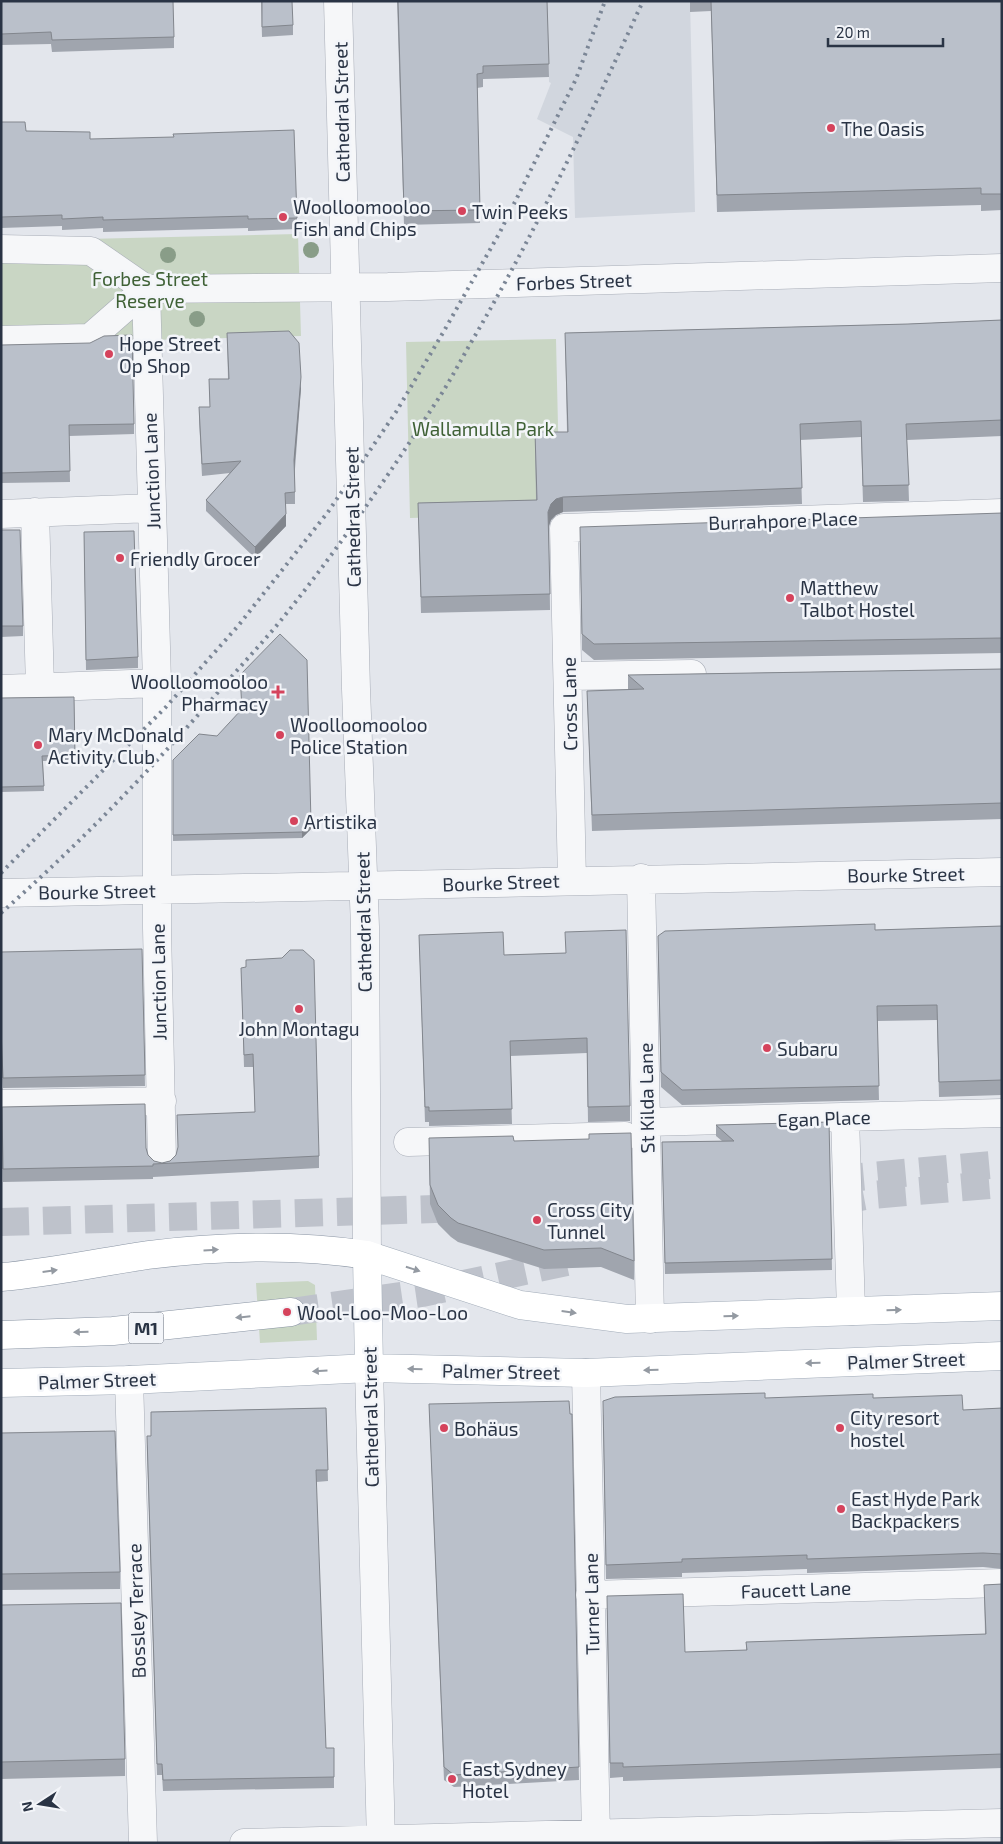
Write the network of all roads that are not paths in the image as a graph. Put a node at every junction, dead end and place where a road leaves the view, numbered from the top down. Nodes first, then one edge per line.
1 (338, 1) edge
2 (1, 249) edge
3 (1002, 268) edge
4 (346, 288) junction
5 (146, 289) junction
6 (1, 340) edge
7 (152, 508) junction
8 (35, 512) junction
9 (1002, 513) edge
10 (1, 514) edge
11 (564, 528) joint
12 (716, 674) edge
13 (568, 676) junction
14 (157, 683) junction
15 (40, 687) junction
16 (1, 689) edge
17 (1002, 872) edge
18 (641, 878) junction
19 (572, 880) junction
20 (364, 886) junction
21 (156, 890) junction
22 (1, 893) edge
23 (162, 1101) junction
24 (3, 1104) dead end
25 (1002, 1113) edge
26 (845, 1117) junction
27 (646, 1129) junction
28 (408, 1142) dead end
29 (162, 1160) dead end
30 (367, 1254) junction
31 (1, 1278) edge
32 (1002, 1306) edge
33 (291, 1312) tunnel mouth
34 (851, 1312) junction
35 (650, 1319) junction
36 (1, 1335) edge
37 (1002, 1356) edge
38 (369, 1368) junction
39 (586, 1373) junction
40 (129, 1380) junction
41 (1, 1383) edge
42 (1002, 1584) edge
43 (590, 1595) junction
44 (107, 1604) edge
45 (136, 1604) junction
46 (1002, 1823) edge
47 (596, 1835) junction
48 (749, 1837) edge
49 (381, 1841) edge
50 (143, 1843) edge
51 (244, 1843) edge

1 - 4 street, Cathedral Street
2 - 5 street
3 - 4 street, Forbes Street
4 - 5 street, Forbes Street
4 - 20 street, Cathedral Street
5 - 6 street
5 - 7 street, Junction Lane
7 - 8 street
7 - 14 street, Junction Lane
8 - 10 street
8 - 15 street
9 - 11 street, Burrahpore Place
11 - 13 street, Cross Lane
12 - 13 street
13 - 19 street, Cross Lane
14 - 15 street
14 - 21 street, Junction Lane
15 - 16 street
17 - 18 street, Bourke Street
18 - 19 street, Bourke Street
18 - 27 street, St Kilda Lane
19 - 20 street, Bourke Street
20 - 21 street, Bourke Street
20 - 30 street, Cathedral Street
21 - 22 street, Bourke Street
21 - 23 street, Junction Lane
23 - 24 street
23 - 29 street, Junction Lane
25 - 26 street, Egan Place
26 - 27 street, Egan Place
26 - 34 street
27 - 28 street, Egan Place
27 - 35 street, St Kilda Lane
31 -> 30 main road
30 -> 35 main road
30 - 38 main road, Cathedral Street
34 -> 32 main road
33 -> 36 main road, M1
35 -> 34 main road
37 -> 39 main road, Palmer Street
39 -> 38 main road, Palmer Street
38 -> 40 main road, Palmer Street
38 - 49 street, Cathedral Street
39 - 43 street, Turner Lane
40 - 41 main road, Palmer Street
40 - 45 street, Bossley Terrace
42 - 43 street, Faucett Lane
43 - 47 street, Turner Lane
44 - 45 street
45 - 50 street, Bossley Terrace
46 - 48 street
47 - 48 street
47 - 49 street
49 - 51 street

